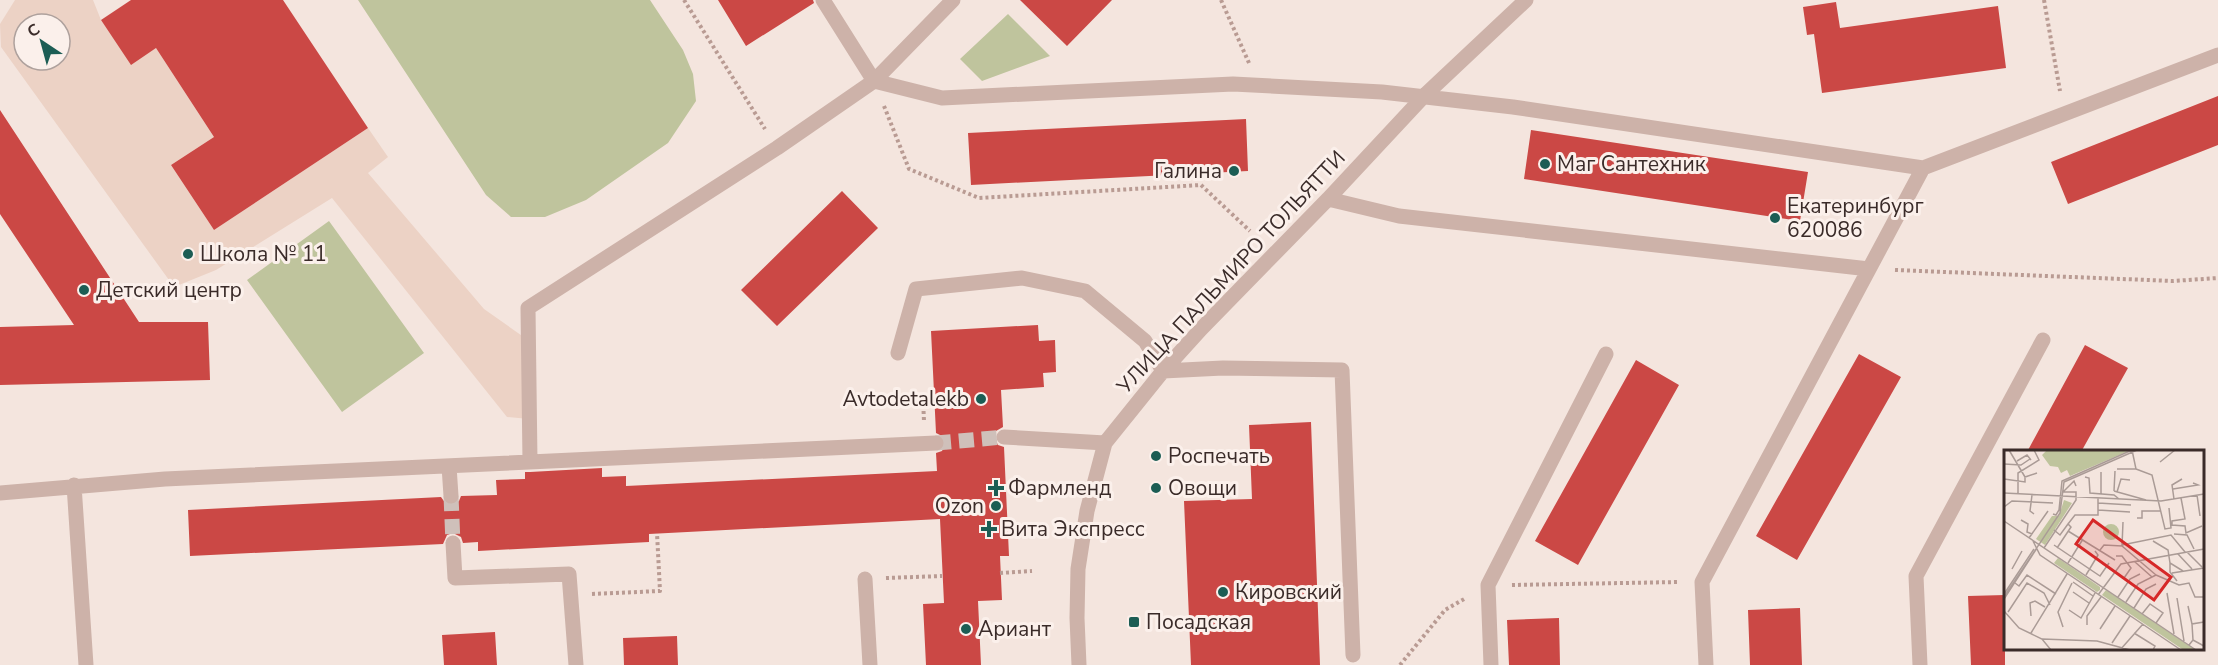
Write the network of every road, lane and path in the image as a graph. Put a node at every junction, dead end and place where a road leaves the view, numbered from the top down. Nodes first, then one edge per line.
1 (684, 0) edge
2 (823, 0) edge
3 (953, 0) edge
4 (1221, 0) edge
5 (1526, 0) edge
6 (2044, 0) edge
7 (2218, 55) edge
8 (874, 81) junction
9 (1259, 85) junction
10 (1425, 95) junction
11 (2064, 114) junction
12 (777, 148) junction
13 (1923, 168) junction
14 (1328, 200) junction
15 (1250, 231) dead end
16 (1869, 268) junction
17 (2218, 278) edge
18 (2043, 340) dead end
19 (898, 353) dead end
20 (1606, 354) dead end
21 (1163, 371) junction
22 (1004, 437) tunnel mouth
23 (1105, 442) junction
24 (936, 443) tunnel mouth
25 (530, 462) junction
26 (449, 466) junction
27 (74, 485) junction
28 (0, 493) edge
29 (451, 496) tunnel mouth
30 (657, 533) dead end
31 (453, 543) tunnel mouth
32 (1032, 572) dead end
33 (1000, 573) dead end
34 (942, 576) dead end
35 (865, 579) joint
36 (1702, 582) junction
37 (1488, 585) junction
38 (571, 595) junction
39 (1353, 655) dead end
40 (86, 665) edge
41 (576, 665) edge
42 (870, 665) edge
43 (1079, 665) edge
44 (1400, 665) edge
45 (1491, 665) edge
46 (1706, 665) edge
47 (1920, 665) edge

1 - 12 path
2 - 8 street
3 - 8 street
4 - 9 path
5 - 10 street, УЛИЦА ПАЛЬМИРО ТОЛЬЯТТИ
6 - 11 path
7 - 11 street
8 - 9 street
8 - 12 street
8 - 15 path
9 - 10 street
10 - 13 street
10 - 14 street, УЛИЦА ПАЛЬМИРО ТОЛЬЯТТИ
11 - 13 street
12 - 25 street
13 - 16 street
14 - 16 street
14 - 21 street, УЛИЦА ПАЛЬМИРО ТОЛЬЯТТИ
16 - 17 path
16 - 36 street
18 - 47 street
19 - 21 street
20 - 37 street
21 - 23 street, УЛИЦА ПАЛЬМИРО ТОЛЬЯТТИ
21 - 39 street
22 - 23 street
23 - 43 street, УЛИЦА ПАЛЬМИРО ТОЛЬЯТТИ
24 - 25 street
25 - 26 street
26 - 27 street
26 - 29 street
27 - 28 street
27 - 40 street
30 - 38 path
31 - 38 street
32 - 33 path
34 - 35 path
35 - 42 street
36 - 37 path
36 - 46 street
37 - 44 path
37 - 45 street
38 - 41 street

